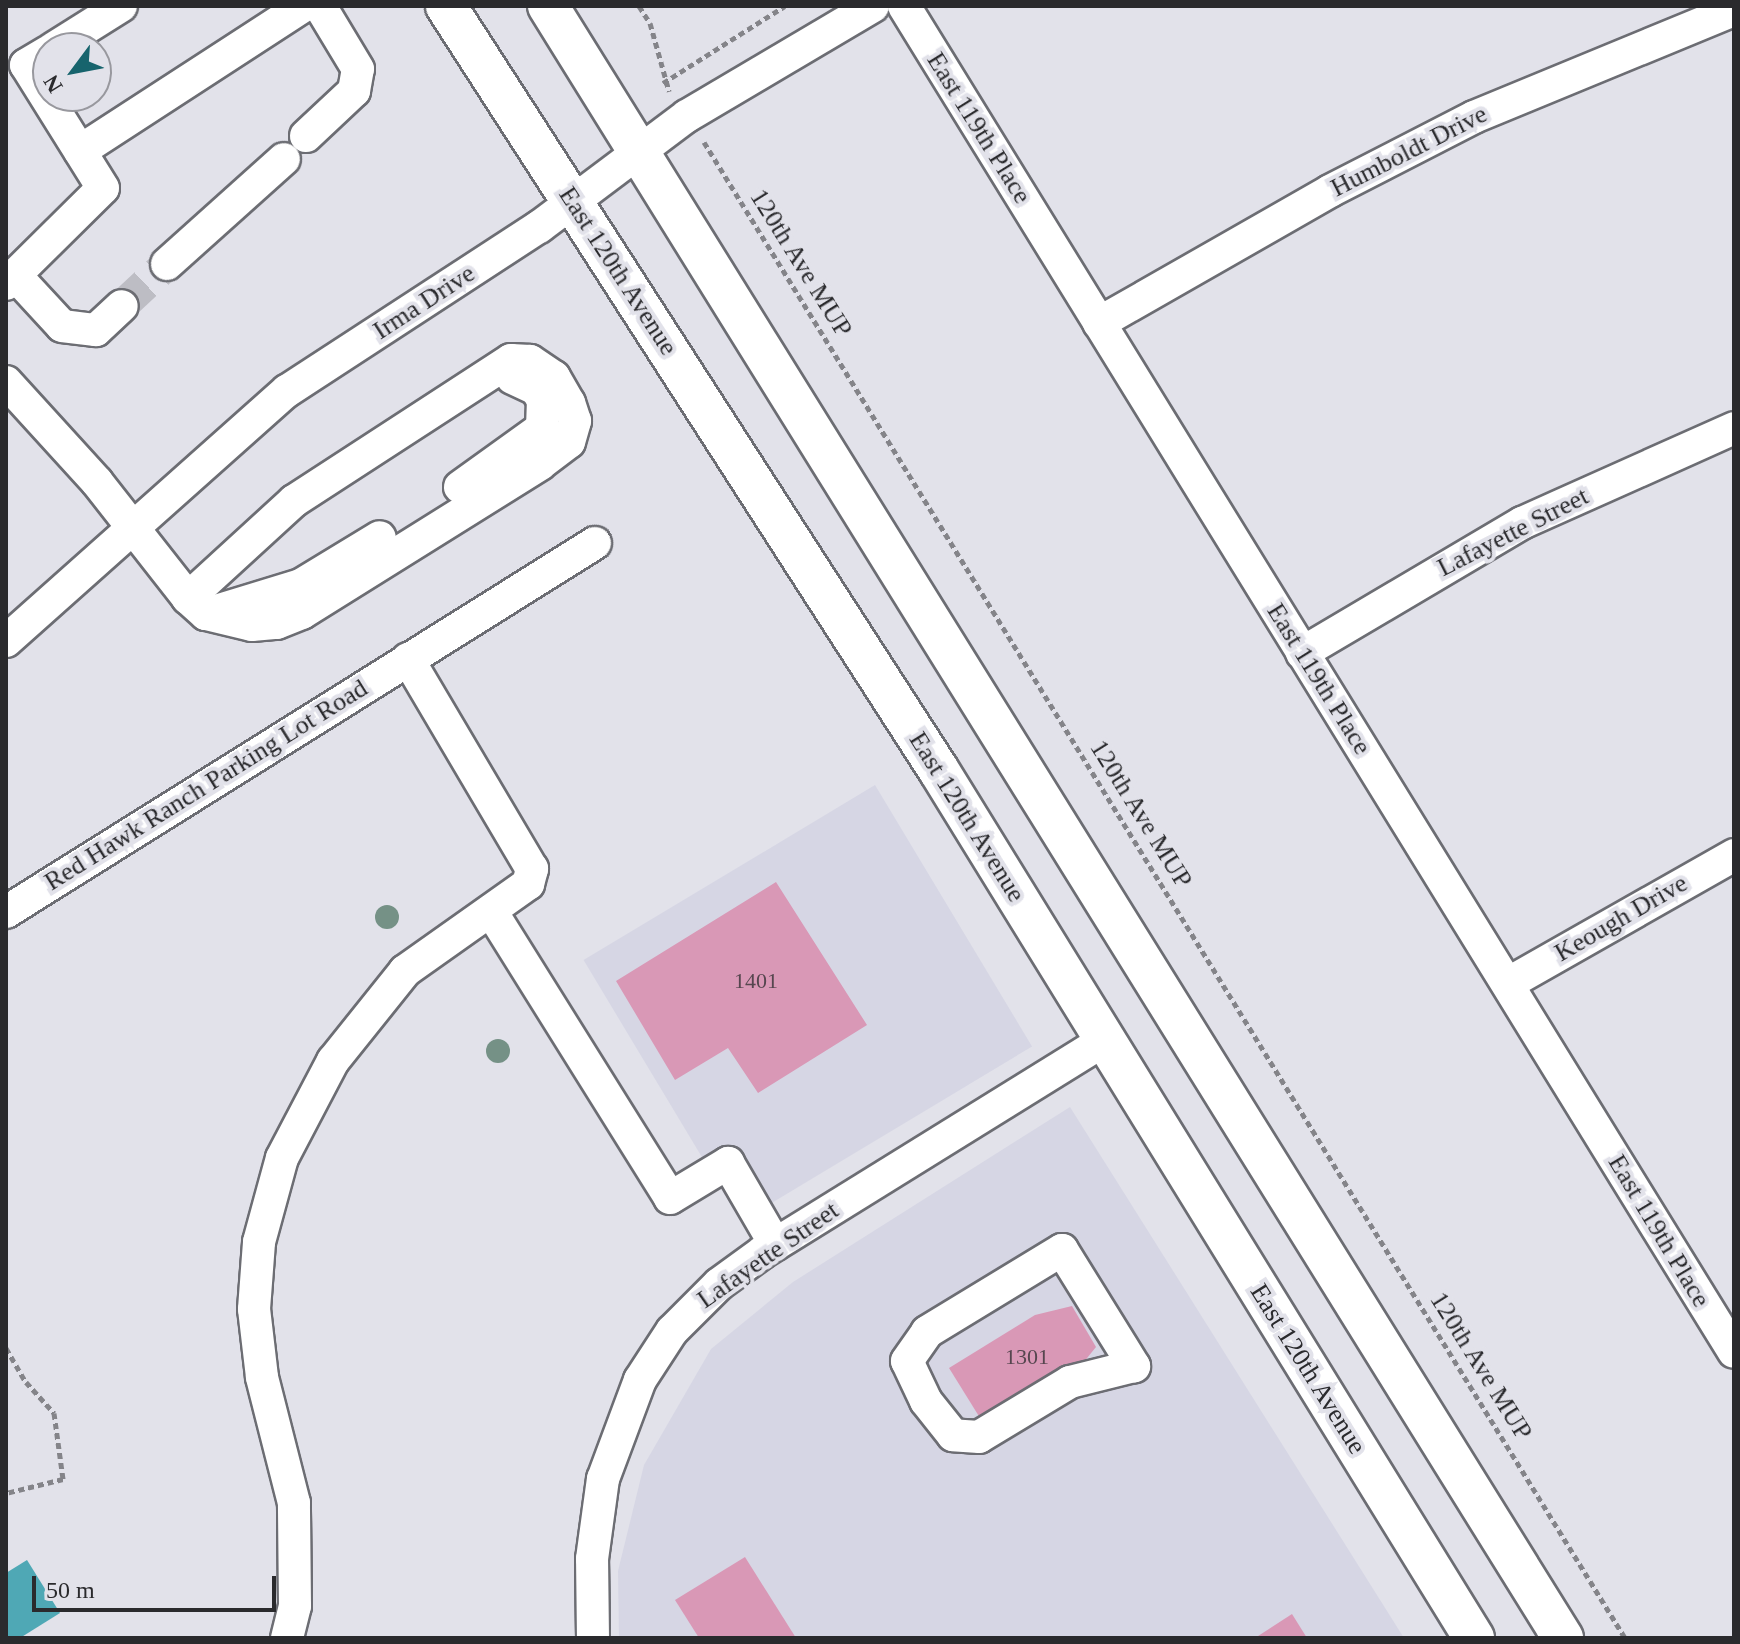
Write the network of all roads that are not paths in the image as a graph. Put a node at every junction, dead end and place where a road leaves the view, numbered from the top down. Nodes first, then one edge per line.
1 (121, 6) edge
2 (303, 6) edge
3 (320, 6) edge
4 (446, 6) edge
5 (548, 6) edge
6 (873, 6) edge
7 (904, 6) edge
8 (1734, 10) edge
9 (80, 32) edge
10 (56, 112) edge
11 (306, 136) dead end
12 (637, 149) junction
13 (80, 151) junction
14 (284, 159) dead end
15 (573, 202) junction
16 (167, 264) tunnel mouth
17 (10, 280) edge
18 (122, 306) tunnel mouth
19 (1099, 323) junction
20 (6, 382) edge
21 (1734, 428) edge
22 (131, 529) junction
23 (595, 543) dead end
24 (197, 606) junction
25 (6, 641) edge
26 (1302, 653) junction
27 (408, 659) junction
28 (1734, 855) edge
29 (491, 911) junction
30 (6, 912) edge
31 (1509, 983) junction
32 (1105, 1040) junction
33 (775, 1244) junction
34 (1722, 1309) edge
35 (1734, 1352) edge
36 (1134, 1366) joint
37 (287, 1638) edge
38 (593, 1638) edge
39 (1474, 1638) edge
40 (1563, 1638) edge

1 - 9 street
2 - 13 street
3 - 11 street
4 - 15 main road, East 120th Avenue
5 - 12 main road
6 - 12 street, Irma Drive
7 - 19 street, East 119th Place
8 - 19 street, Humboldt Drive
10 - 13 street
12 - 15 street, Irma Drive
12 - 40 main road
13 - 17 street
14 - 16 street
15 - 22 street, Irma Drive
15 - 32 main road, East 120th Avenue
17 - 18 street
19 - 26 street, East 119th Place
20 - 22 street
21 - 26 street, Lafayette Street
22 - 24 street
22 - 25 street, Irma Drive
23 - 27 street, Red Hawk Ranch Parking Lot Road
24 - 24 street
26 - 31 street, East 119th Place
27 - 29 street
27 - 30 street, Red Hawk Ranch Parking Lot Road
28 - 31 street, Keough Drive
29 - 33 street
29 - 37 street
31 - 34 street, East 119th Place
32 - 33 street, Lafayette Street
32 - 39 main road, East 120th Avenue
33 - 38 street, Lafayette Street
34 - 35 street, East 119th Place
36 - 36 street

